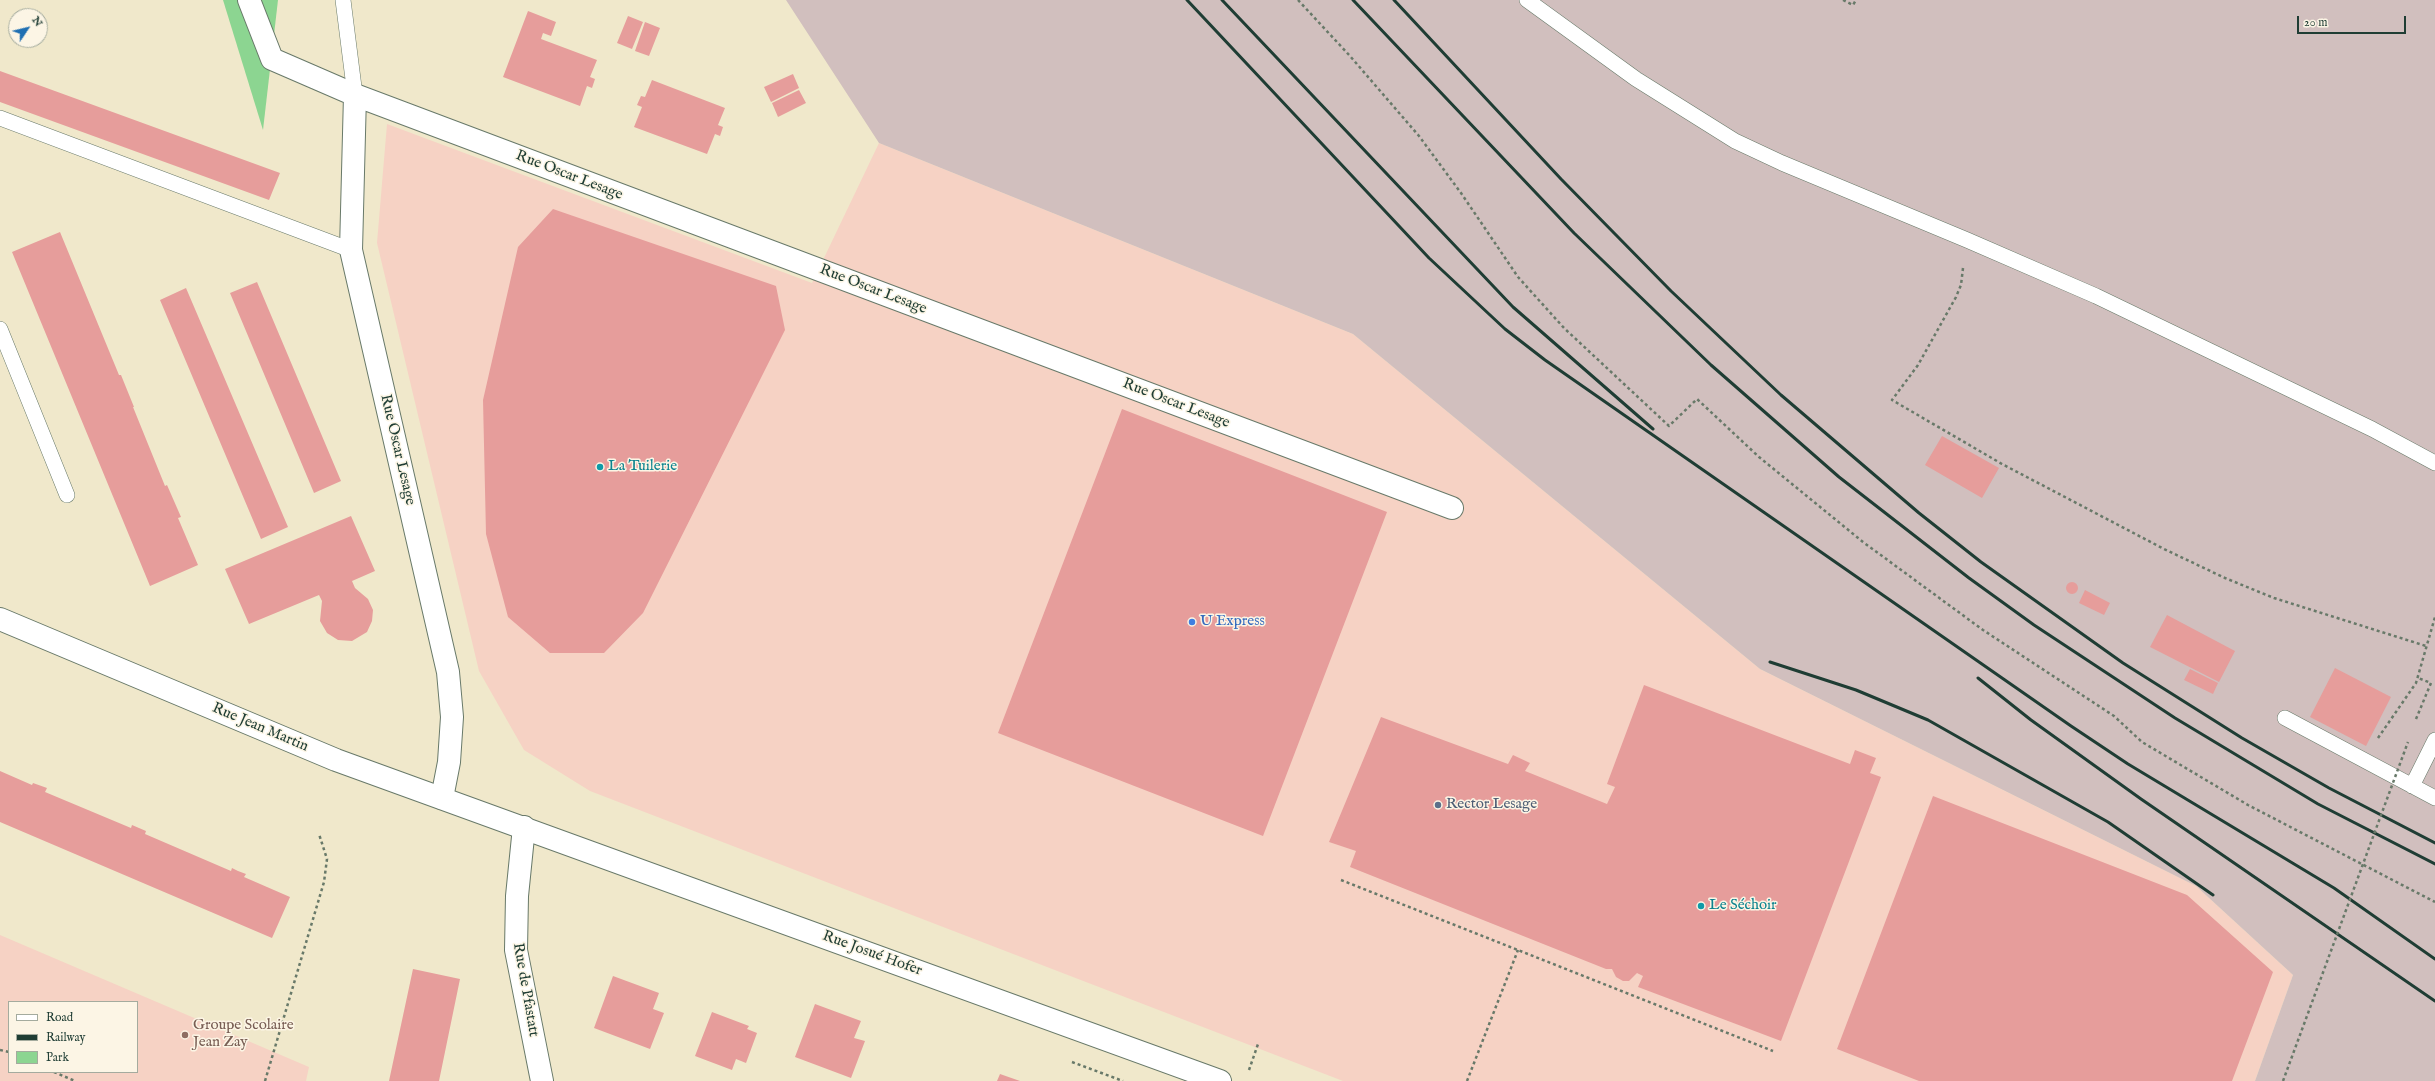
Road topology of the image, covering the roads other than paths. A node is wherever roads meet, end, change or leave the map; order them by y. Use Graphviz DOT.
graph roads {
  1 [pos="249,0"];
  2 [pos="343,0"];
  3 [pos="1527,0"];
  4 [pos="356,96"];
  5 [pos="0,118"];
  6 [pos="352,250"];
  7 [pos="0,329"];
  8 [pos="2435,463"];
  9 [pos="67,495"];
  10 [pos="1452,508"];
  11 [pos="0,618"];
  12 [pos="2285,718"];
  13 [pos="2435,740"];
  14 [pos="2412,786"];
  15 [pos="442,798"];
  16 [pos="2435,798"];
  17 [pos="524,827"];
  18 [pos="542,1081"];
  19 [pos="1220,1081"];
  1 -- 4 [label="street"];
  2 -- 4 [label="lane"];
  3 -- 8 [label="lane"];
  4 -- 6 [label="street, Rue Oscar Lesage"];
  4 -- 10 [label="street, Rue Oscar Lesage"];
  5 -- 6 [label="lane"];
  6 -- 15 [label="street, Rue Oscar Lesage"];
  7 -- 9 [label="lane"];
  11 -- 15 [label="street, Rue Jean Martin"];
  12 -- 14 [label="lane"];
  13 -- 14 [label="lane"];
  14 -- 16 [label="lane"];
  15 -- 17 [label="street, Rue Jean Martin"];
  17 -- 18 [label="street, Rue de Pfastatt"];
  17 -- 19 [label="street, Rue Josué Hofer"];
}
